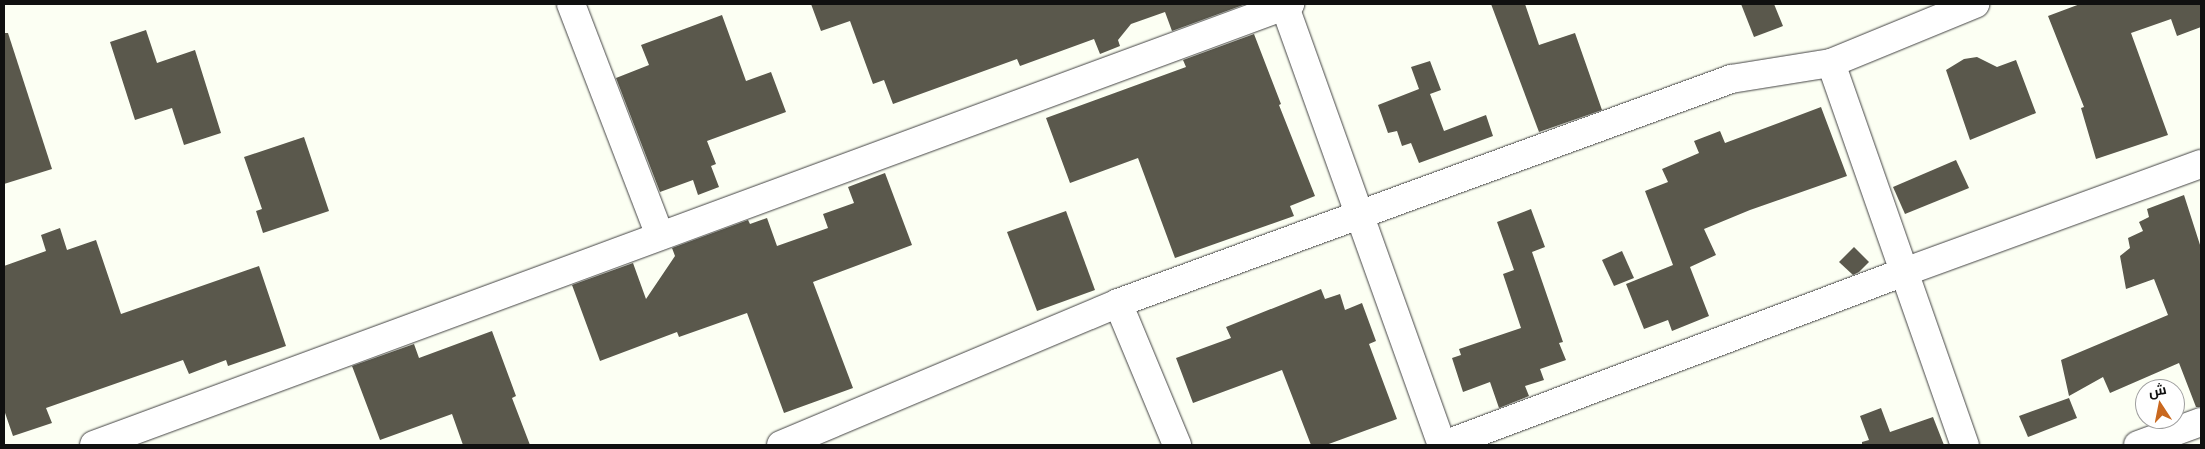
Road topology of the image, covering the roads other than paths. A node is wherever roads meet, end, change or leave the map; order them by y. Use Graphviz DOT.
graph roads {
  1 [pos="571,4"];
  2 [pos="1286,4"];
  3 [pos="1975,4"];
  4 [pos="1831,63"];
  5 [pos="2201,164"];
  6 [pos="1360,214"];
  7 [pos="660,236"];
  8 [pos="1904,272"];
  9 [pos="1118,303"];
  10 [pos="2201,422"];
  11 [pos="94,445"];
  12 [pos="781,445"];
  13 [pos="1177,445"];
  14 [pos="1443,445"];
  15 [pos="1965,445"];
  16 [pos="2138,445"];
  1 -- 7 [label="street"];
  2 -- 6 [label="street"];
  2 -- 7 [label="street"];
  3 -- 4 [label="street"];
  4 -- 6 [label="street"];
  4 -- 8 [label="street"];
  5 -- 8 [label="street"];
  6 -- 9 [label="street"];
  6 -- 14 [label="street"];
  7 -- 11 [label="street"];
  8 -- 14 [label="street"];
  8 -- 15 [label="street"];
  9 -- 12 [label="street"];
  9 -- 13 [label="street"];
  10 -- 16 [label="street"];
}
